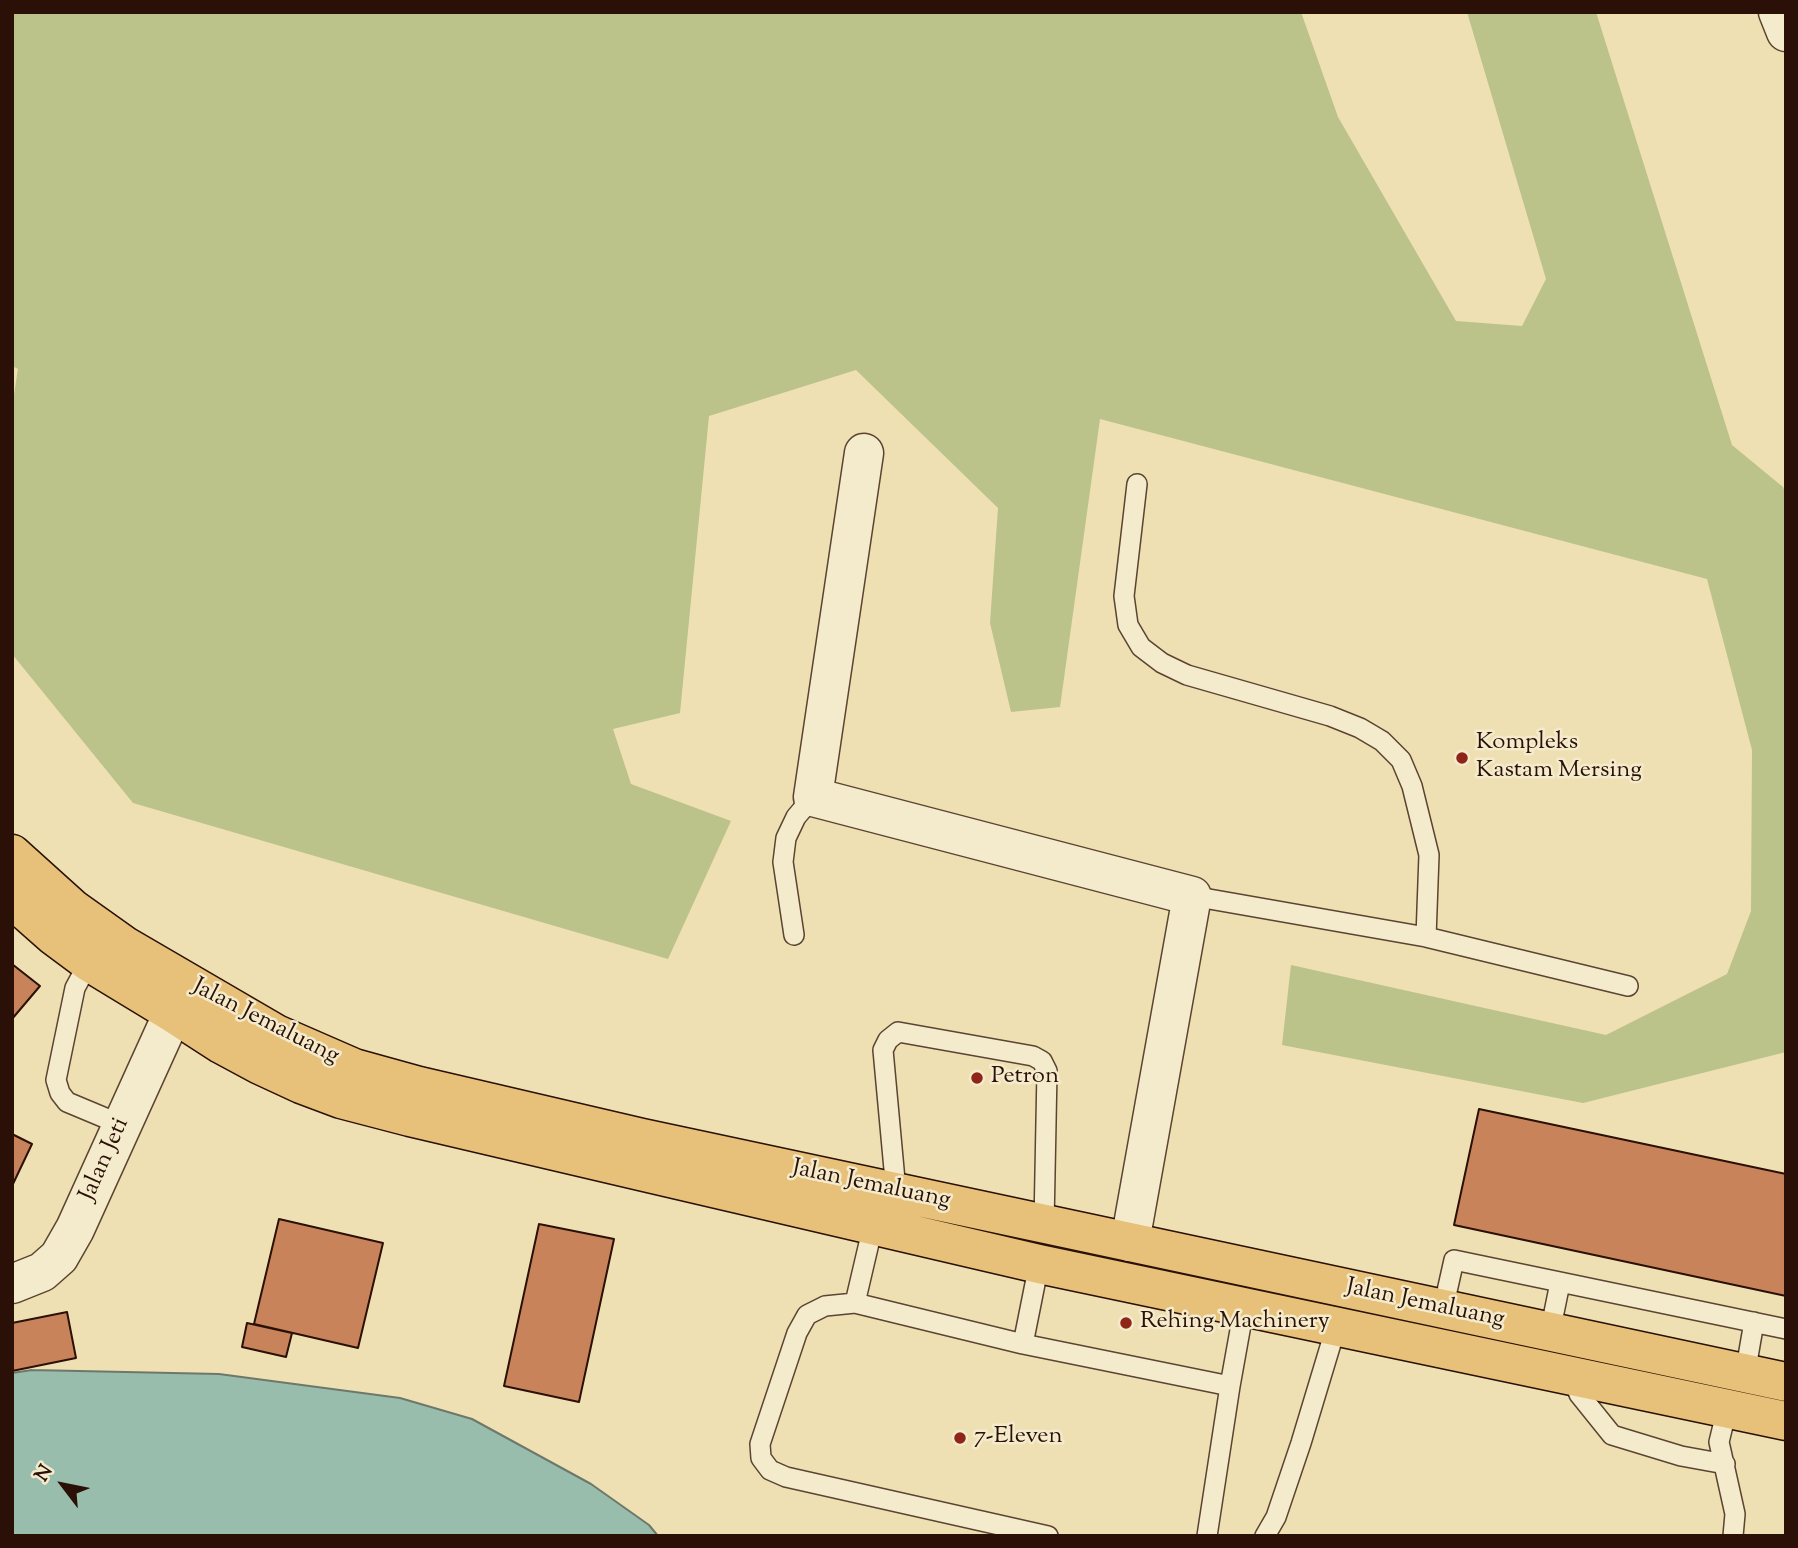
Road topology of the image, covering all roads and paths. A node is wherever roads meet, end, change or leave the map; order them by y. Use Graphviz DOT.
graph roads {
  1 [pos="1778,12"];
  2 [pos="1786,32"];
  3 [pos="864,453"];
  4 [pos="1137,484"];
  5 [pos="813,797"];
  6 [pos="12,854"];
  7 [pos="1192,896"];
  8 [pos="12,899"];
  9 [pos="794,935"];
  10 [pos="1426,937"];
  11 [pos="89,962"];
  12 [pos="1628,986"];
  13 [pos="173,1013"];
  14 [pos="122,1125"];
  15 [pos="896,1191"];
  16 [pos="1044,1224"];
  17 [pos="873,1226"];
  18 [pos="1130,1242"];
  19 [pos="1039,1264"];
  20 [pos="1560,1283"];
  21 [pos="12,1284"];
  22 [pos="855,1303"];
  23 [pos="1244,1308"];
  24 [pos="1443,1309"];
  25 [pos="1754,1322"];
  26 [pos="1336,1327"];
  27 [pos="1786,1329"];
  28 [pos="1550,1332"];
  29 [pos="1023,1344"];
  30 [pos="1745,1374"];
  31 [pos="1572,1376"];
  32 [pos="1786,1382"];
  33 [pos="1230,1387"];
  34 [pos="1727,1409"];
  35 [pos="1786,1421"];
  36 [pos="1725,1464"];
  37 [pos="1048,1536"];
  38 [pos="1207,1536"];
  39 [pos="1265,1536"];
  40 [pos="1733,1536"];
  1 -- 2 [label="street"];
  3 -- 5 [label="street"];
  4 -- 10 [label="lane"];
  5 -- 7 [label="street"];
  5 -- 9 [label="lane"];
  6 -- 15 [label="highway, Jalan Jemaluang"];
  7 -- 10 [label="lane"];
  7 -- 18 [label="street"];
  8 -- 11 [label="highway, Jalan Jemaluang"];
  10 -- 12 [label="lane"];
  11 -- 13 [label="highway, Jalan Jemaluang"];
  11 -- 14 [label="lane"];
  13 -- 14 [label="street, Jalan Jeti"];
  13 -- 17 [label="highway, Jalan Jemaluang"];
  14 -- 21 [label="street, Jalan Jeti"];
  15 -- 16 [label="highway, Jalan Jemaluang"];
  15 -- 16 [label="lane"];
  16 -- 18 [label="highway, Jalan Jemaluang"];
  17 -- 19 [label="highway, Jalan Jemaluang"];
  17 -- 22 [label="lane"];
  18 -- 24 [label="highway, Jalan Jemaluang"];
  19 -- 23 [label="highway, Jalan Jemaluang"];
  19 -- 29 [label="lane"];
  20 -- 24 [label="lane"];
  20 -- 25 [label="lane"];
  20 -- 28 [label="lane"];
  22 -- 29 [label="lane"];
  22 -- 37 [label="lane"];
  23 -- 26 [label="highway, Jalan Jemaluang"];
  23 -- 33 [label="lane"];
  24 -- 28 [label="highway, Jalan Jemaluang"];
  25 -- 27 [label="lane"];
  25 -- 30 [label="lane"];
  26 -- 31 [label="highway, Jalan Jemaluang"];
  26 -- 39 [label="lane"];
  28 -- 30 [label="highway, Jalan Jemaluang"];
  29 -- 33 [label="lane"];
  30 -- 32 [label="highway, Jalan Jemaluang"];
  31 -- 34 [label="highway, Jalan Jemaluang"];
  31 -- 36 [label="lane"];
  33 -- 38 [label="lane"];
  34 -- 35 [label="highway, Jalan Jemaluang"];
  34 -- 36 [label="lane"];
  36 -- 40 [label="lane"];
}
